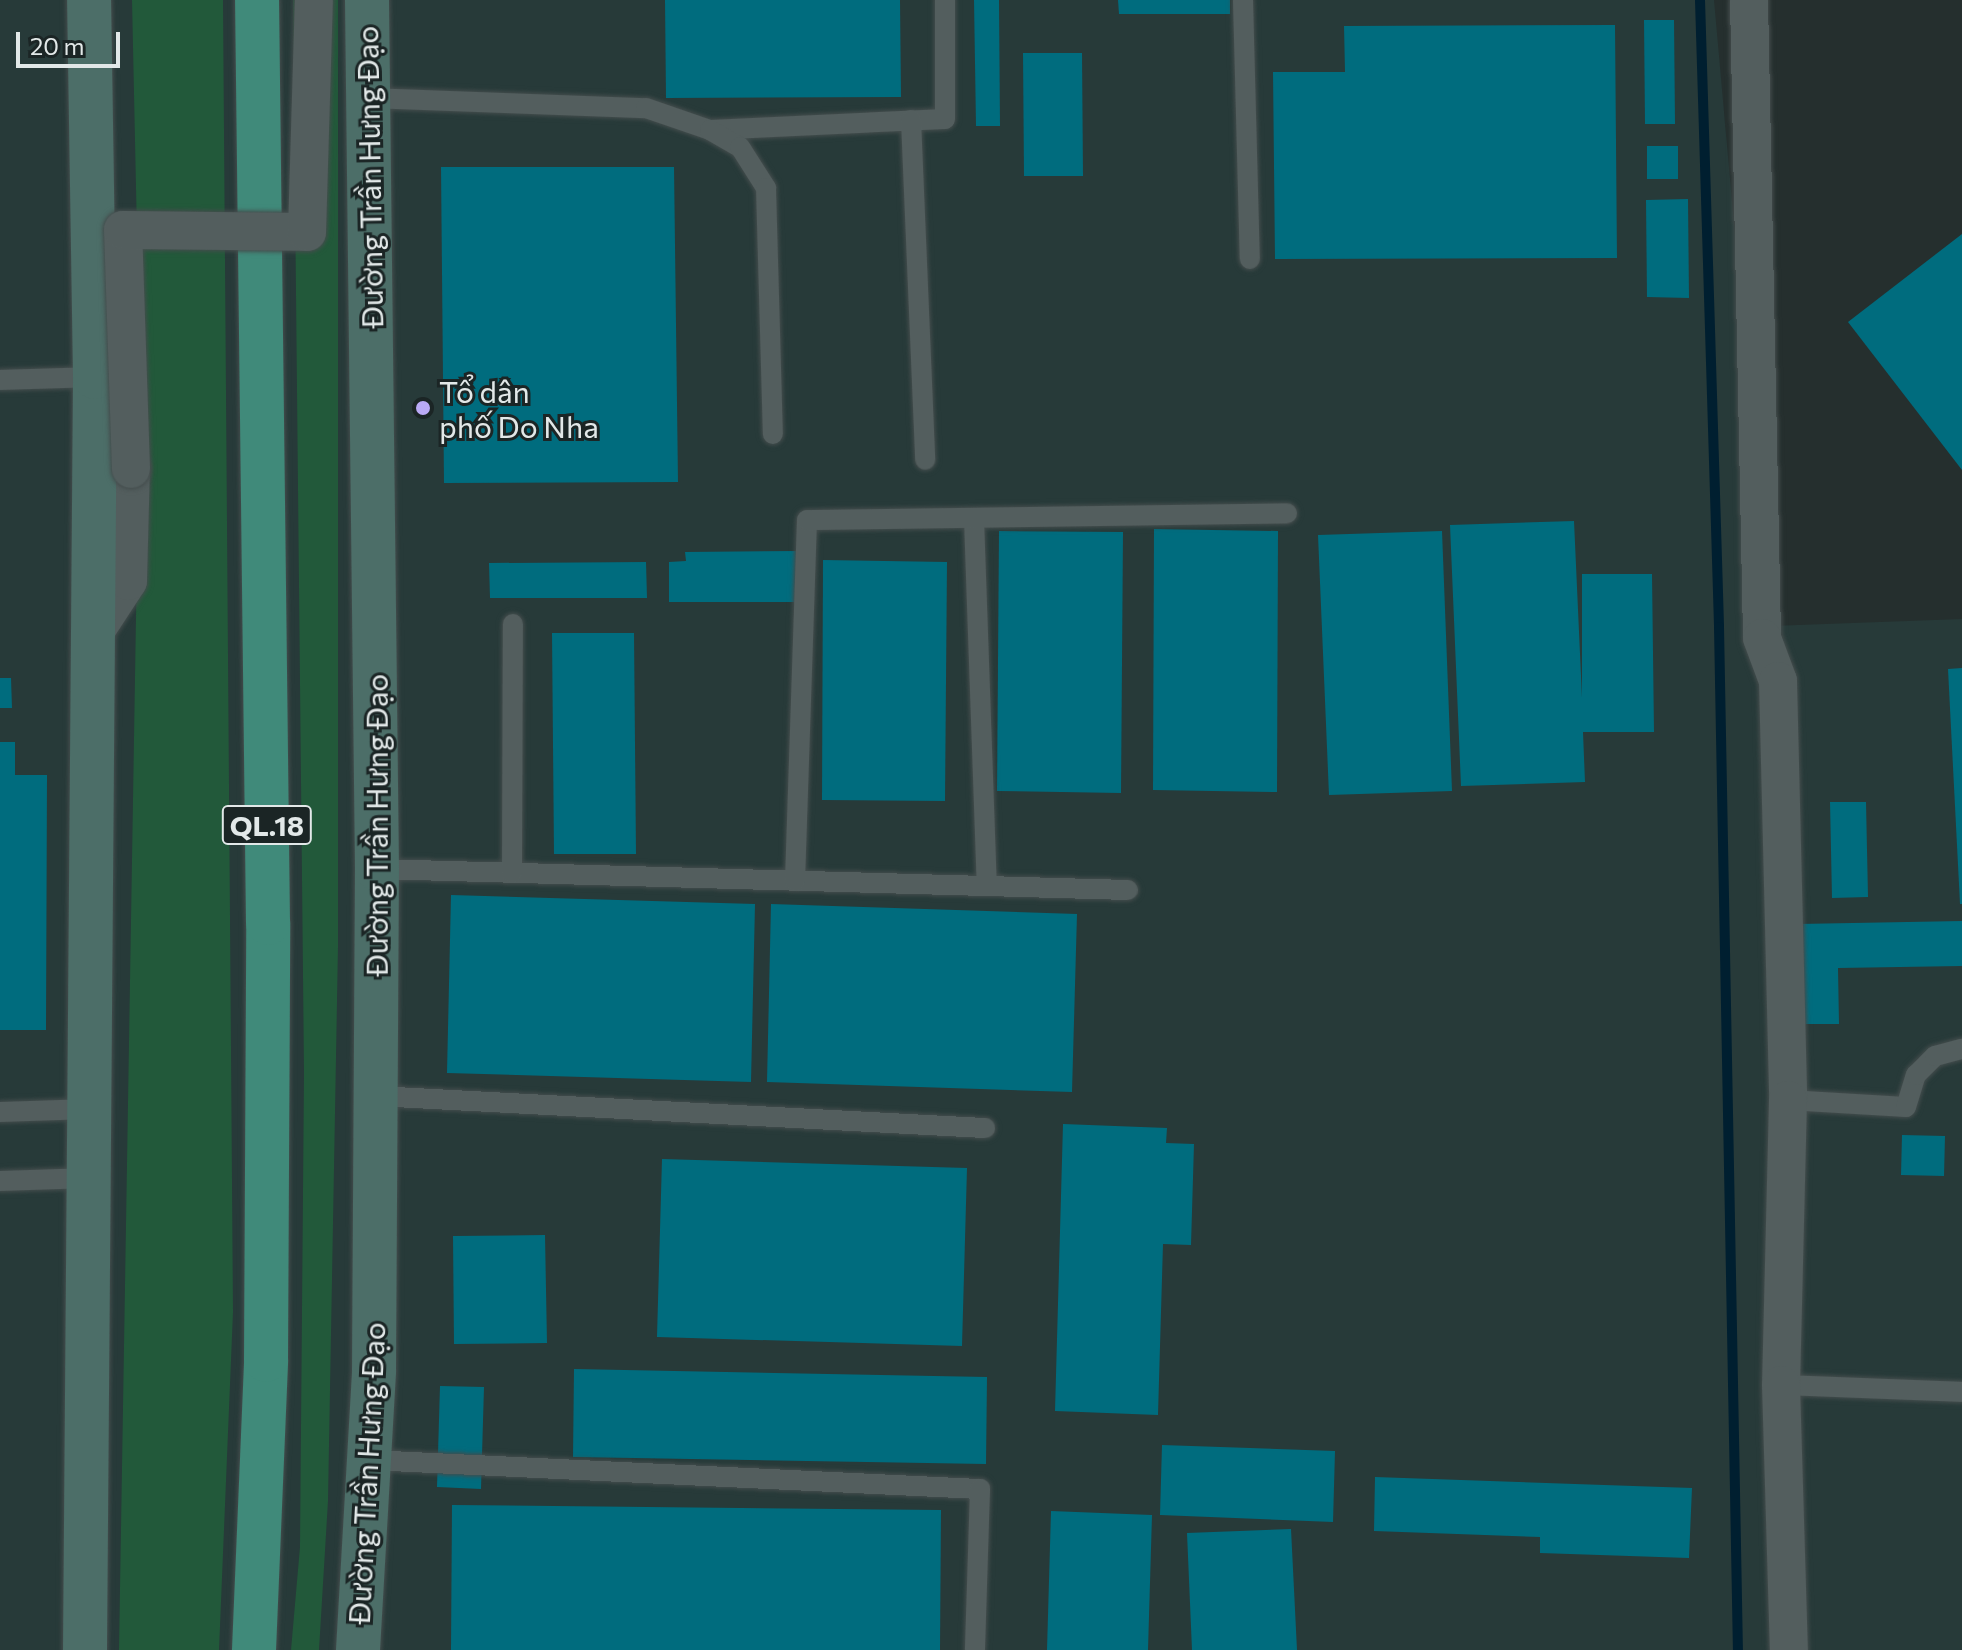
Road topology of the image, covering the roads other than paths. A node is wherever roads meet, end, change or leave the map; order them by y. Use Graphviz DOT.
graph roads {
  1 [pos="89,0"];
  2 [pos="257,0"];
  3 [pos="314,0"];
  4 [pos="367,0"];
  5 [pos="945,0"];
  6 [pos="1243,0"];
  7 [pos="1749,0"];
  8 [pos="369,98"];
  9 [pos="911,120"];
  10 [pos="710,130"];
  11 [pos="1250,259"];
  12 [pos="95,377"];
  13 [pos="0,380"];
  14 [pos="773,434"];
  15 [pos="925,460"];
  16 [pos="1287,513"];
  17 [pos="974,519"];
  18 [pos="513,624"];
  19 [pos="94,633"];
  20 [pos="377,869"];
  21 [pos="512,873"];
  22 [pos="795,881"];
  23 [pos="987,886"];
  24 [pos="1128,890"];
  25 [pos="1962,1049"];
  26 [pos="376,1096"];
  27 [pos="1788,1100"];
  28 [pos="90,1109"];
  29 [pos="0,1112"];
  30 [pos="985,1128"];
  31 [pos="90,1178"];
  32 [pos="0,1181"];
  33 [pos="1781,1385"];
  34 [pos="1962,1392"];
  35 [pos="369,1460"];
  36 [pos="85,1650"];
  37 [pos="254,1650"];
  38 [pos="358,1650"];
  39 [pos="975,1650"];
  40 [pos="1789,1650"];
  1 -- 12 [label="main road"];
  2 -- 37 [label="highway, QL.18"];
  3 -- 19 [label="street, bridge"];
  4 -- 8 [label="main road, Đường Trần Hưng Đạo"];
  5 -- 9 [label="lane"];
  6 -- 11 [label="lane"];
  7 -- 27 [label="street"];
  8 -- 10 [label="lane"];
  8 -- 20 [label="main road, Đường Trần Hưng Đạo"];
  9 -- 10 [label="lane"];
  9 -- 15 [label="lane"];
  10 -- 14 [label="lane"];
  12 -- 13 [label="lane"];
  12 -- 19 [label="main road"];
  16 -- 17 [label="lane"];
  17 -- 22 [label="lane"];
  17 -- 23 [label="lane"];
  18 -- 21 [label="lane"];
  19 -- 28 [label="main road"];
  20 -- 21 [label="lane"];
  20 -- 26 [label="main road, Đường Trần Hưng Đạo"];
  21 -- 22 [label="lane"];
  22 -- 23 [label="lane"];
  23 -- 24 [label="lane"];
  25 -- 27 [label="lane"];
  26 -- 30 [label="lane"];
  26 -- 35 [label="main road, Đường Trần Hưng Đạo"];
  27 -- 33 [label="street"];
  28 -- 29 [label="lane"];
  28 -- 31 [label="main road"];
  31 -- 32 [label="lane"];
  31 -- 36 [label="main road"];
  33 -- 34 [label="lane"];
  33 -- 40 [label="street"];
  35 -- 38 [label="main road, Đường Trần Hưng Đạo"];
  35 -- 39 [label="lane"];
}
